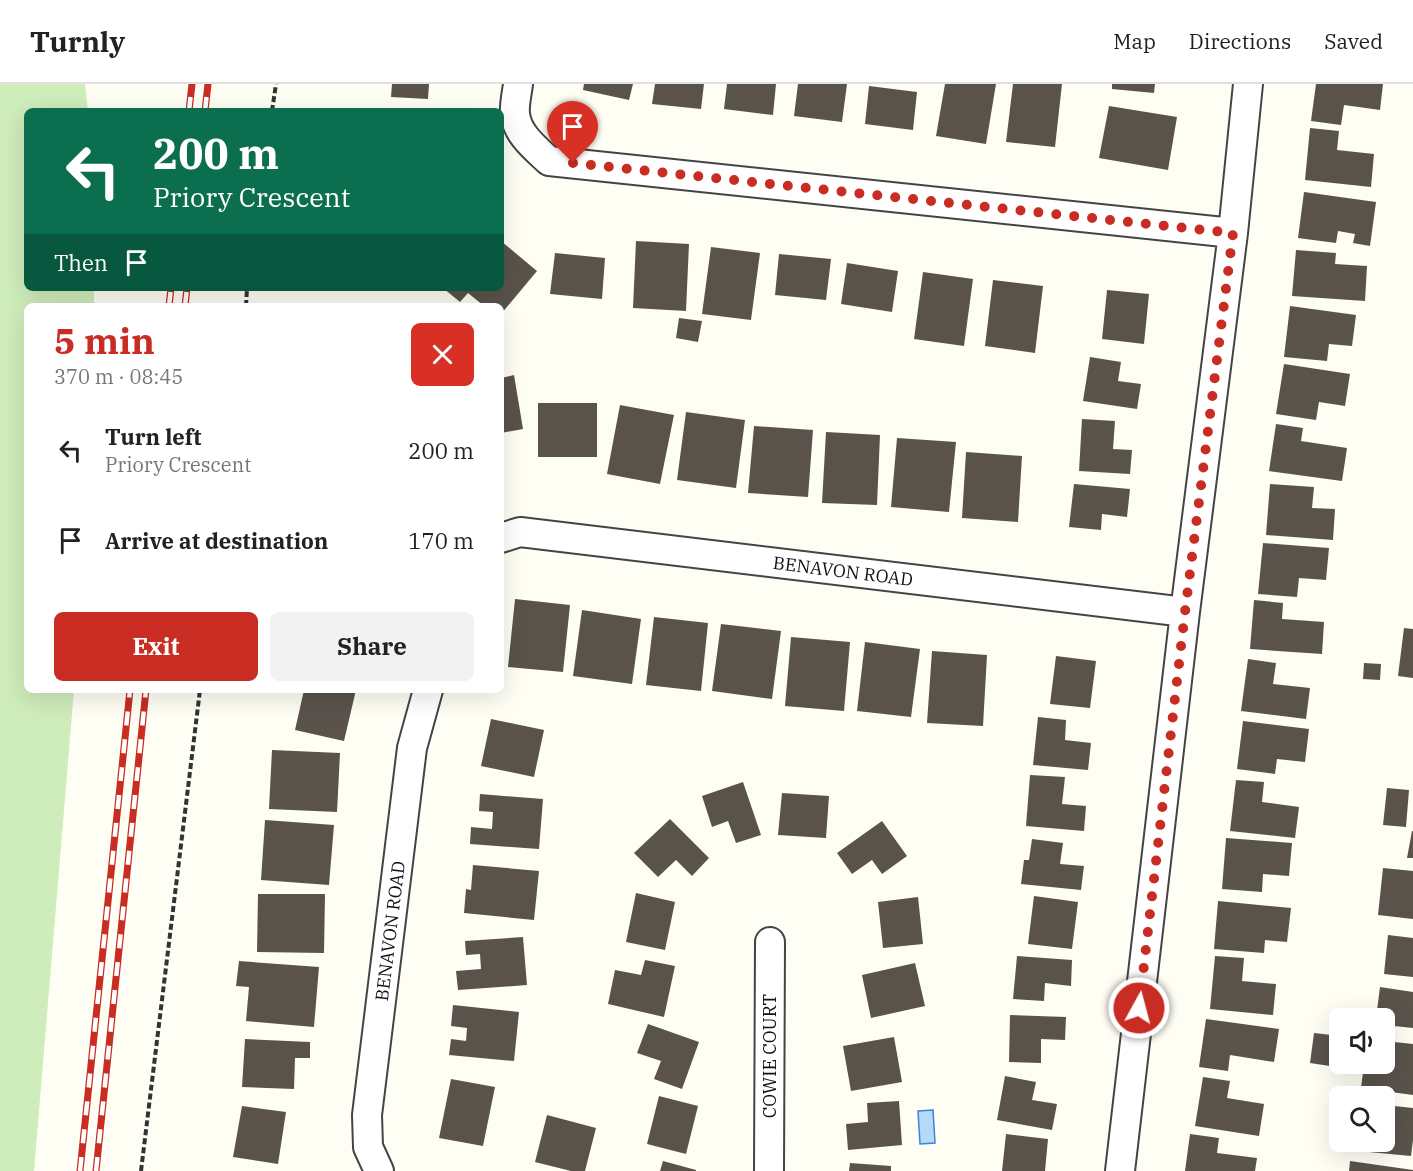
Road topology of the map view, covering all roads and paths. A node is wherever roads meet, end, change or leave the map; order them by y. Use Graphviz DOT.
graph roads {
  1 [pos="276,84"];
  2 [pos="518,84"];
  3 [pos="1248,84"];
  4 [pos="272,108"];
  5 [pos="1233,233"];
  6 [pos="504,537"];
  7 [pos="1185,612"];
  8 [pos="200,693"];
  9 [pos="427,693"];
  10 [pos="770,942"];
  11 [pos="141,1171"];
  12 [pos="379,1171"];
  13 [pos="769,1171"];
  14 [pos="1120,1171"];
  1 -- 4 [label="path"];
  2 -- 5 [label="street"];
  3 -- 5 [label="street"];
  5 -- 7 [label="street"];
  6 -- 7 [label="street, BENAVON ROAD"];
  7 -- 14 [label="street"];
  8 -- 11 [label="path"];
  9 -- 12 [label="street, BENAVON ROAD"];
  10 -- 13 [label="street, COWIE COURT"];
}
